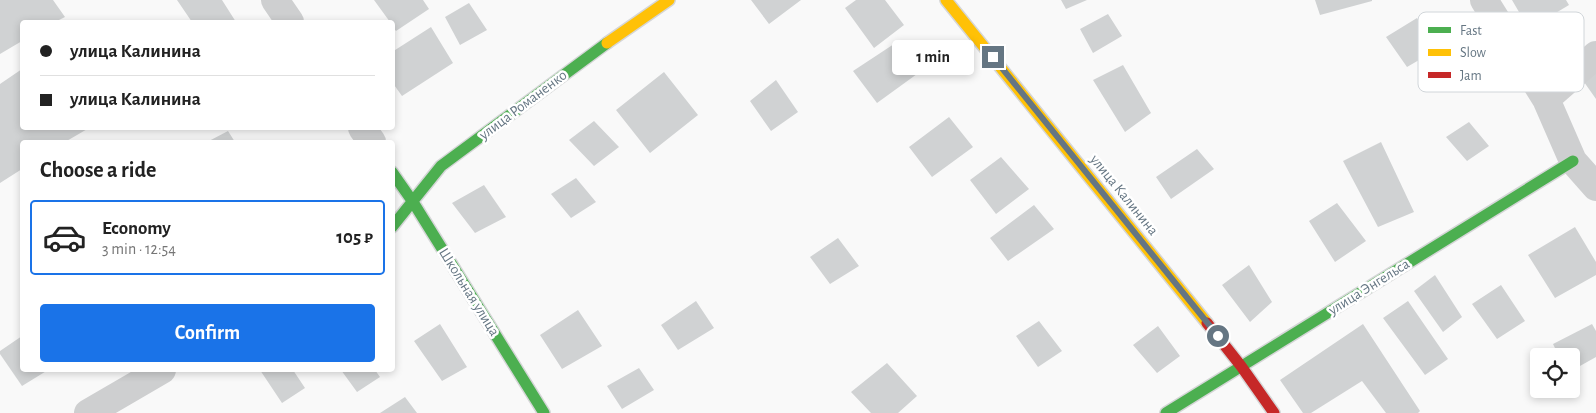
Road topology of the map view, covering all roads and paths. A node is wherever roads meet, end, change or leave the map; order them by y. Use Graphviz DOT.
graph roads {
  1 [pos="275,0"];
  2 [pos="669,0"];
  3 [pos="946,0"];
  4 [pos="1484,0"];
  5 [pos="1492,12"];
  6 [pos="289,20"];
  7 [pos="1596,55"];
  8 [pos="1584,66"];
  9 [pos="1542,92"];
  10 [pos="1554,92"];
  11 [pos="1546,99"];
  12 [pos="1572,161"];
  13 [pos="395,176"];
  14 [pos="1596,188"];
  15 [pos="413,202"];
  16 [pos="395,223"];
  17 [pos="1241,366"];
  18 [pos="159,372"];
  19 [pos="88,413"];
  20 [pos="544,413"];
  21 [pos="1166,413"];
  22 [pos="1274,413"];
  1 -- 6 [label="street"];
  2 -- 15 [label="street, улица Романенко"];
  3 -- 17 [label="street, улица Калинина"];
  4 -- 5 [label="street"];
  7 -- 8 [label="street"];
  9 -- 11 [label="street"];
  10 -- 11 [label="street"];
  11 -- 12 [label="street"];
  12 -- 14 [label="street"];
  12 -- 17 [label="street, улица Энгельса"];
  13 -- 15 [label="street, Школьная улица"];
  15 -- 16 [label="street, улица Романенко"];
  15 -- 20 [label="street, Школьная улица"];
  17 -- 21 [label="street, улица Энгельса"];
  17 -- 22 [label="street, улица Калинина"];
  18 -- 19 [label="street"];
}
